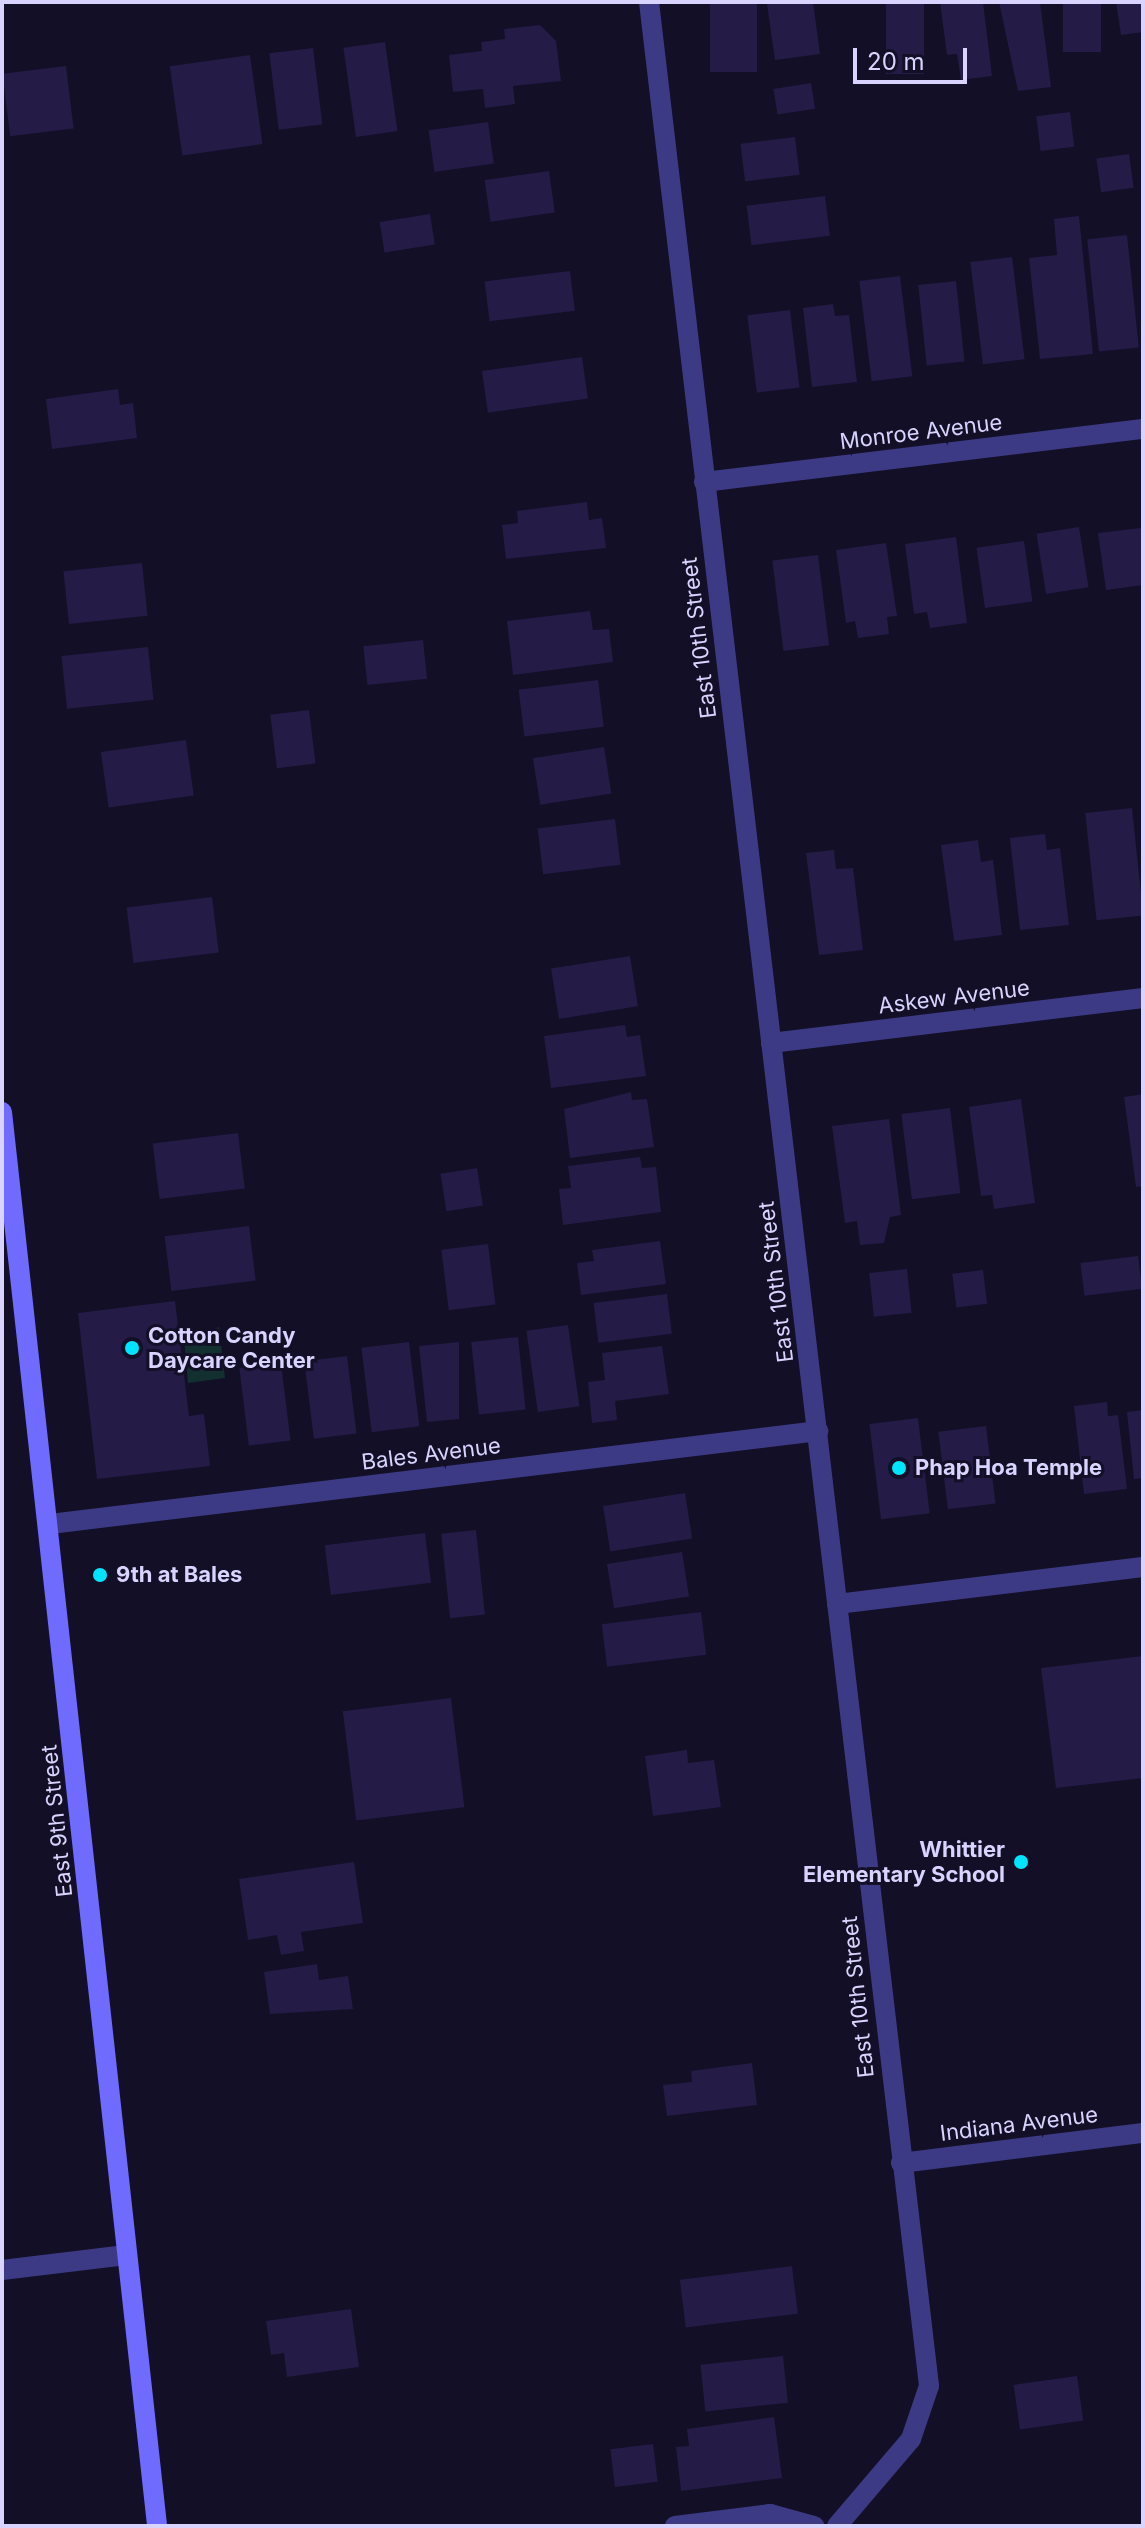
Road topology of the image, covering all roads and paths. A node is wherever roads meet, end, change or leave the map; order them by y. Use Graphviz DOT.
graph roads {
  1 [pos="649,2"];
  2 [pos="1143,429"];
  3 [pos="704,482"];
  4 [pos="1143,998"];
  5 [pos="771,1043"];
  6 [pos="2,1112"];
  7 [pos="8,1215"];
  8 [pos="818,1431"];
  9 [pos="50,1524"];
  10 [pos="1143,1567"];
  11 [pos="837,1604"];
  12 [pos="1143,2133"];
  13 [pos="901,2163"];
  14 [pos="126,2255"];
  15 [pos="2,2270"];
  16 [pos="157,2526"];
  17 [pos="675,2526"];
  18 [pos="814,2526"];
  19 [pos="837,2526"];
  1 -- 3 [label="street, East 10th Street"];
  2 -- 3 [label="street, Monroe Avenue"];
  3 -- 5 [label="street, East 10th Street"];
  4 -- 5 [label="street, Askew Avenue"];
  5 -- 8 [label="street, East 10th Street"];
  6 -- 7 [label="main road, East 9th Street"];
  7 -- 9 [label="main road, East 9th Street"];
  8 -- 9 [label="street, Bales Avenue"];
  8 -- 11 [label="street, East 10th Street"];
  9 -- 14 [label="main road, East 9th Street"];
  10 -- 11 [label="street"];
  11 -- 13 [label="street, East 10th Street"];
  12 -- 13 [label="street, Indiana Avenue"];
  13 -- 19 [label="street, East 10th Street"];
  14 -- 15 [label="street"];
  14 -- 16 [label="main road, East 9th Street"];
  17 -- 18 [label="street"];
}
